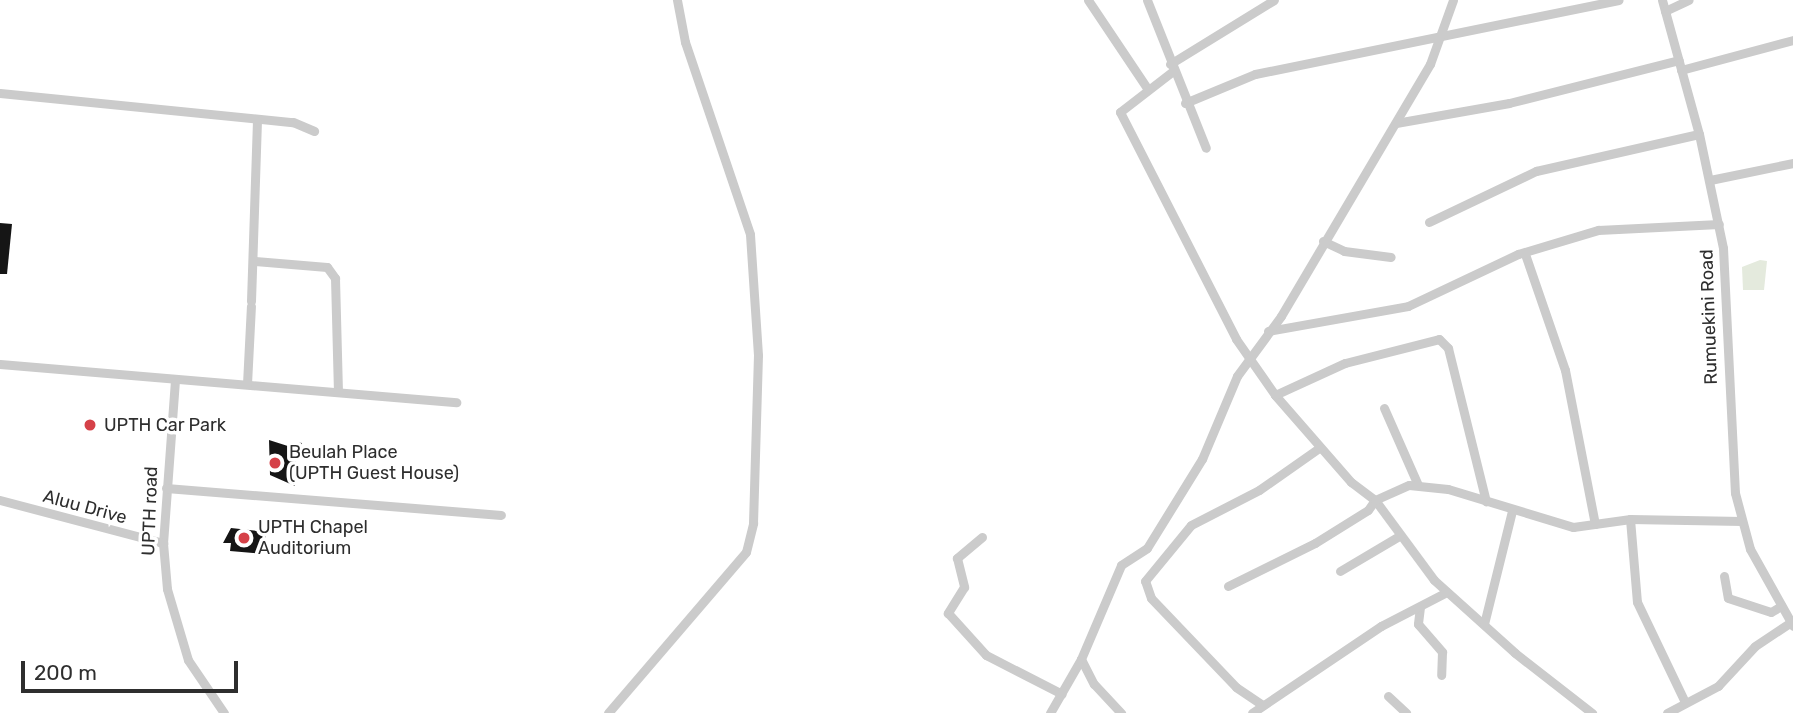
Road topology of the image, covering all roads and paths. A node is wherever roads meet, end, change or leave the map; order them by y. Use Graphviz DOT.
graph roads {
  1 [pos="677,0"];
  2 [pos="1088,0"];
  3 [pos="1147,0"];
  4 [pos="1274,0"];
  5 [pos="1453,0"];
  6 [pos="1619,0"];
  7 [pos="1662,0"];
  8 [pos="1689,0"];
  9 [pos="1665,11"];
  10 [pos="1793,40"];
  11 [pos="1437,41"];
  12 [pos="1680,65"];
  13 [pos="1172,68"];
  14 [pos="1147,88"];
  15 [pos="0,93"];
  16 [pos="1185,103"];
  17 [pos="257,121"];
  18 [pos="1396,123"];
  19 [pos="314,131"];
  20 [pos="1699,134"];
  21 [pos="1206,148"];
  22 [pos="1793,163"];
  23 [pos="1710,180"];
  24 [pos="1429,222"];
  25 [pos="1719,223"];
  26 [pos="1323,242"];
  27 [pos="1525,254"];
  28 [pos="1391,257"];
  29 [pos="255,261"];
  30 [pos="1268,331"];
  31 [pos="1251,359"];
  32 [pos="0,364"];
  33 [pos="175,380"];
  34 [pos="247,384"];
  35 [pos="338,392"];
  36 [pos="1275,396"];
  37 [pos="456,402"];
  38 [pos="1384,408"];
  39 [pos="1320,448"];
  40 [pos="1418,485"];
  41 [pos="166,488"];
  42 [pos="0,500"];
  43 [pos="1375,500"];
  44 [pos="1486,501"];
  45 [pos="1512,511"];
  46 [pos="501,515"];
  47 [pos="1630,519"];
  48 [pos="1742,522"];
  49 [pos="1595,524"];
  50 [pos="1399,536"];
  51 [pos="982,537"];
  52 [pos="163,542"];
  53 [pos="1340,570"];
  54 [pos="1724,576"];
  55 [pos="1228,586"];
  56 [pos="1447,592"];
  57 [pos="1420,607"];
  58 [pos="1789,616"];
  59 [pos="1484,624"];
  60 [pos="1082,659"];
  61 [pos="1441,675"];
  62 [pos="1062,694"];
  63 [pos="1388,696"];
  64 [pos="1685,702"];
  65 [pos="1261,704"];
  66 [pos="224,713"];
  67 [pos="608,713"];
  68 [pos="1050,713"];
  69 [pos="1121,713"];
  70 [pos="1252,713"];
  71 [pos="1406,713"];
  72 [pos="1592,713"];
  73 [pos="1667,713"];
  1 -- 67 [label="street"];
  2 -- 14 [label="street"];
  3 -- 13 [label="street"];
  4 -- 13 [label="street"];
  5 -- 11 [label="street"];
  6 -- 11 [label="street"];
  7 -- 9 [label="street, Rumuekini Road"];
  8 -- 9 [label="street"];
  9 -- 12 [label="street, Rumuekini Road"];
  10 -- 12 [label="street"];
  11 -- 16 [label="street"];
  11 -- 18 [label="street"];
  12 -- 18 [label="street"];
  12 -- 20 [label="street, Rumuekini Road"];
  13 -- 14 [label="street"];
  13 -- 16 [label="street"];
  14 -- 31 [label="street"];
  15 -- 17 [label="street"];
  16 -- 21 [label="street"];
  17 -- 19 [label="street"];
  17 -- 29 [label="street"];
  18 -- 26 [label="street"];
  20 -- 23 [label="street, Rumuekini Road"];
  20 -- 24 [label="street"];
  22 -- 23 [label="street"];
  23 -- 25 [label="street, Rumuekini Road"];
  25 -- 27 [label="street"];
  25 -- 48 [label="street, Rumuekini Road"];
  26 -- 28 [label="street"];
  26 -- 30 [label="street"];
  27 -- 30 [label="street"];
  27 -- 49 [label="street"];
  29 -- 34 [label="street"];
  29 -- 35 [label="street"];
  30 -- 31 [label="street"];
  31 -- 36 [label="street"];
  31 -- 60 [label="street"];
  32 -- 33 [label="street"];
  33 -- 34 [label="street"];
  33 -- 41 [label="street, UPTH road"];
  34 -- 35 [label="street"];
  35 -- 37 [label="street"];
  36 -- 39 [label="street"];
  36 -- 44 [label="street"];
  38 -- 40 [label="street"];
  39 -- 43 [label="street"];
  39 -- 65 [label="street"];
  40 -- 43 [label="street"];
  40 -- 44 [label="street"];
  41 -- 46 [label="street"];
  41 -- 52 [label="street, UPTH road"];
  42 -- 52 [label="street, Aluu Drive"];
  43 -- 50 [label="street"];
  43 -- 55 [label="street"];
  44 -- 45 [label="street"];
  45 -- 49 [label="street"];
  45 -- 59 [label="street"];
  47 -- 48 [label="street"];
  47 -- 49 [label="street"];
  47 -- 64 [label="street"];
  48 -- 58 [label="street, Rumuekini Road"];
  50 -- 53 [label="street"];
  50 -- 56 [label="street"];
  51 -- 62 [label="street"];
  52 -- 66 [label="street, UPTH road"];
  54 -- 58 [label="street"];
  56 -- 57 [label="street"];
  56 -- 59 [label="street"];
  57 -- 61 [label="street"];
  57 -- 65 [label="street"];
  58 -- 64 [label="street"];
  59 -- 72 [label="street"];
  60 -- 62 [label="street"];
  60 -- 69 [label="street"];
  62 -- 68 [label="street"];
  63 -- 71 [label="street"];
  64 -- 73 [label="street"];
  65 -- 70 [label="street"];
}
